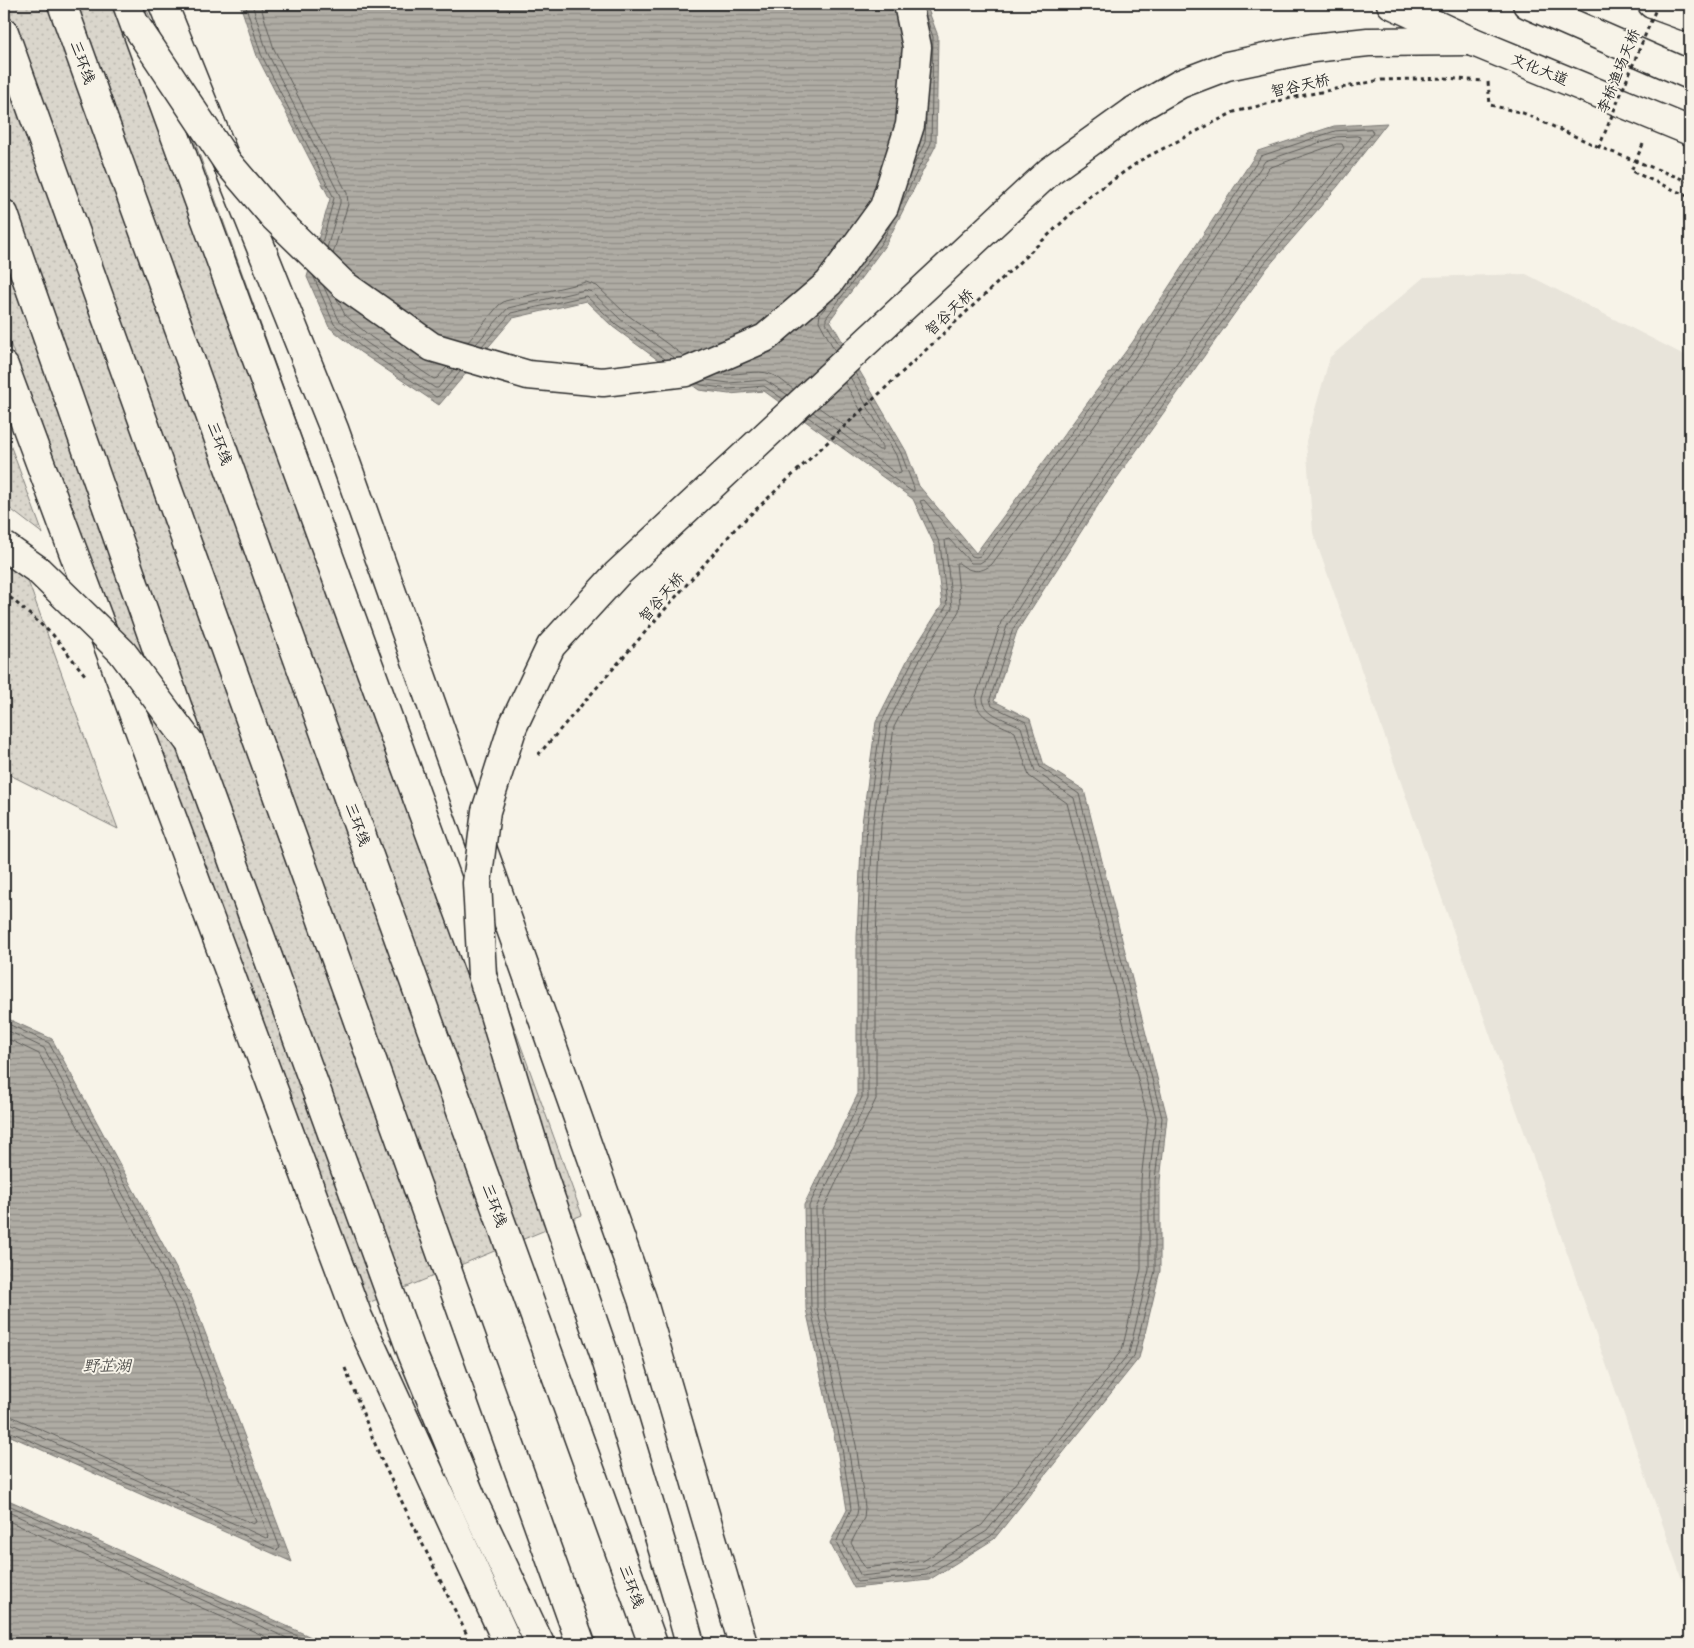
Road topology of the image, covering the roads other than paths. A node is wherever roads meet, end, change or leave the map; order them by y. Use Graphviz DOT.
graph roads {
  1 [pos="62,4"];
  2 [pos="164,4"];
  3 [pos="908,4"];
  4 [pos="1391,4"];
  5 [pos="1527,4"];
  6 [pos="1652,4"];
  7 [pos="131,14"];
  8 [pos="1690,18"];
  9 [pos="4,32"];
  10 [pos="1471,40"];
  11 [pos="1690,75"];
  12 [pos="1690,131"];
  13 [pos="228,163"];
  14 [pos="4,214"];
  15 [pos="4,366"];
  16 [pos="4,546"];
  17 [pos="190,743"];
  18 [pos="482,975"];
  19 [pos="508,1644"];
  20 [pos="540,1644"];
  21 [pos="581,1644"];
  22 [pos="653,1644"];
  23 [pos="690,1644"];
  24 [pos="743,1644"];
  1 -- 22 [label="main road, 三环线"];
  2 -- 13 [label="main road"];
  3 -- 13 [label="main road, bridge"];
  4 -- 10 [label="main road, 文化大道"];
  5 -- 11 [label="main road"];
  6 -- 8 [label="main road"];
  7 -- 13 [label="main road, bridge"];
  7 -- 18 [label="main road, bridge"];
  9 -- 21 [label="main road"];
  10 -- 12 [label="main road, 文化大道"];
  10 -- 18 [label="main road, bridge"];
  13 -- 24 [label="main road"];
  14 -- 17 [label="main road, bridge"];
  15 -- 19 [label="main road"];
  16 -- 17 [label="main road, bridge"];
  17 -- 20 [label="main road"];
  18 -- 23 [label="main road"];
}
